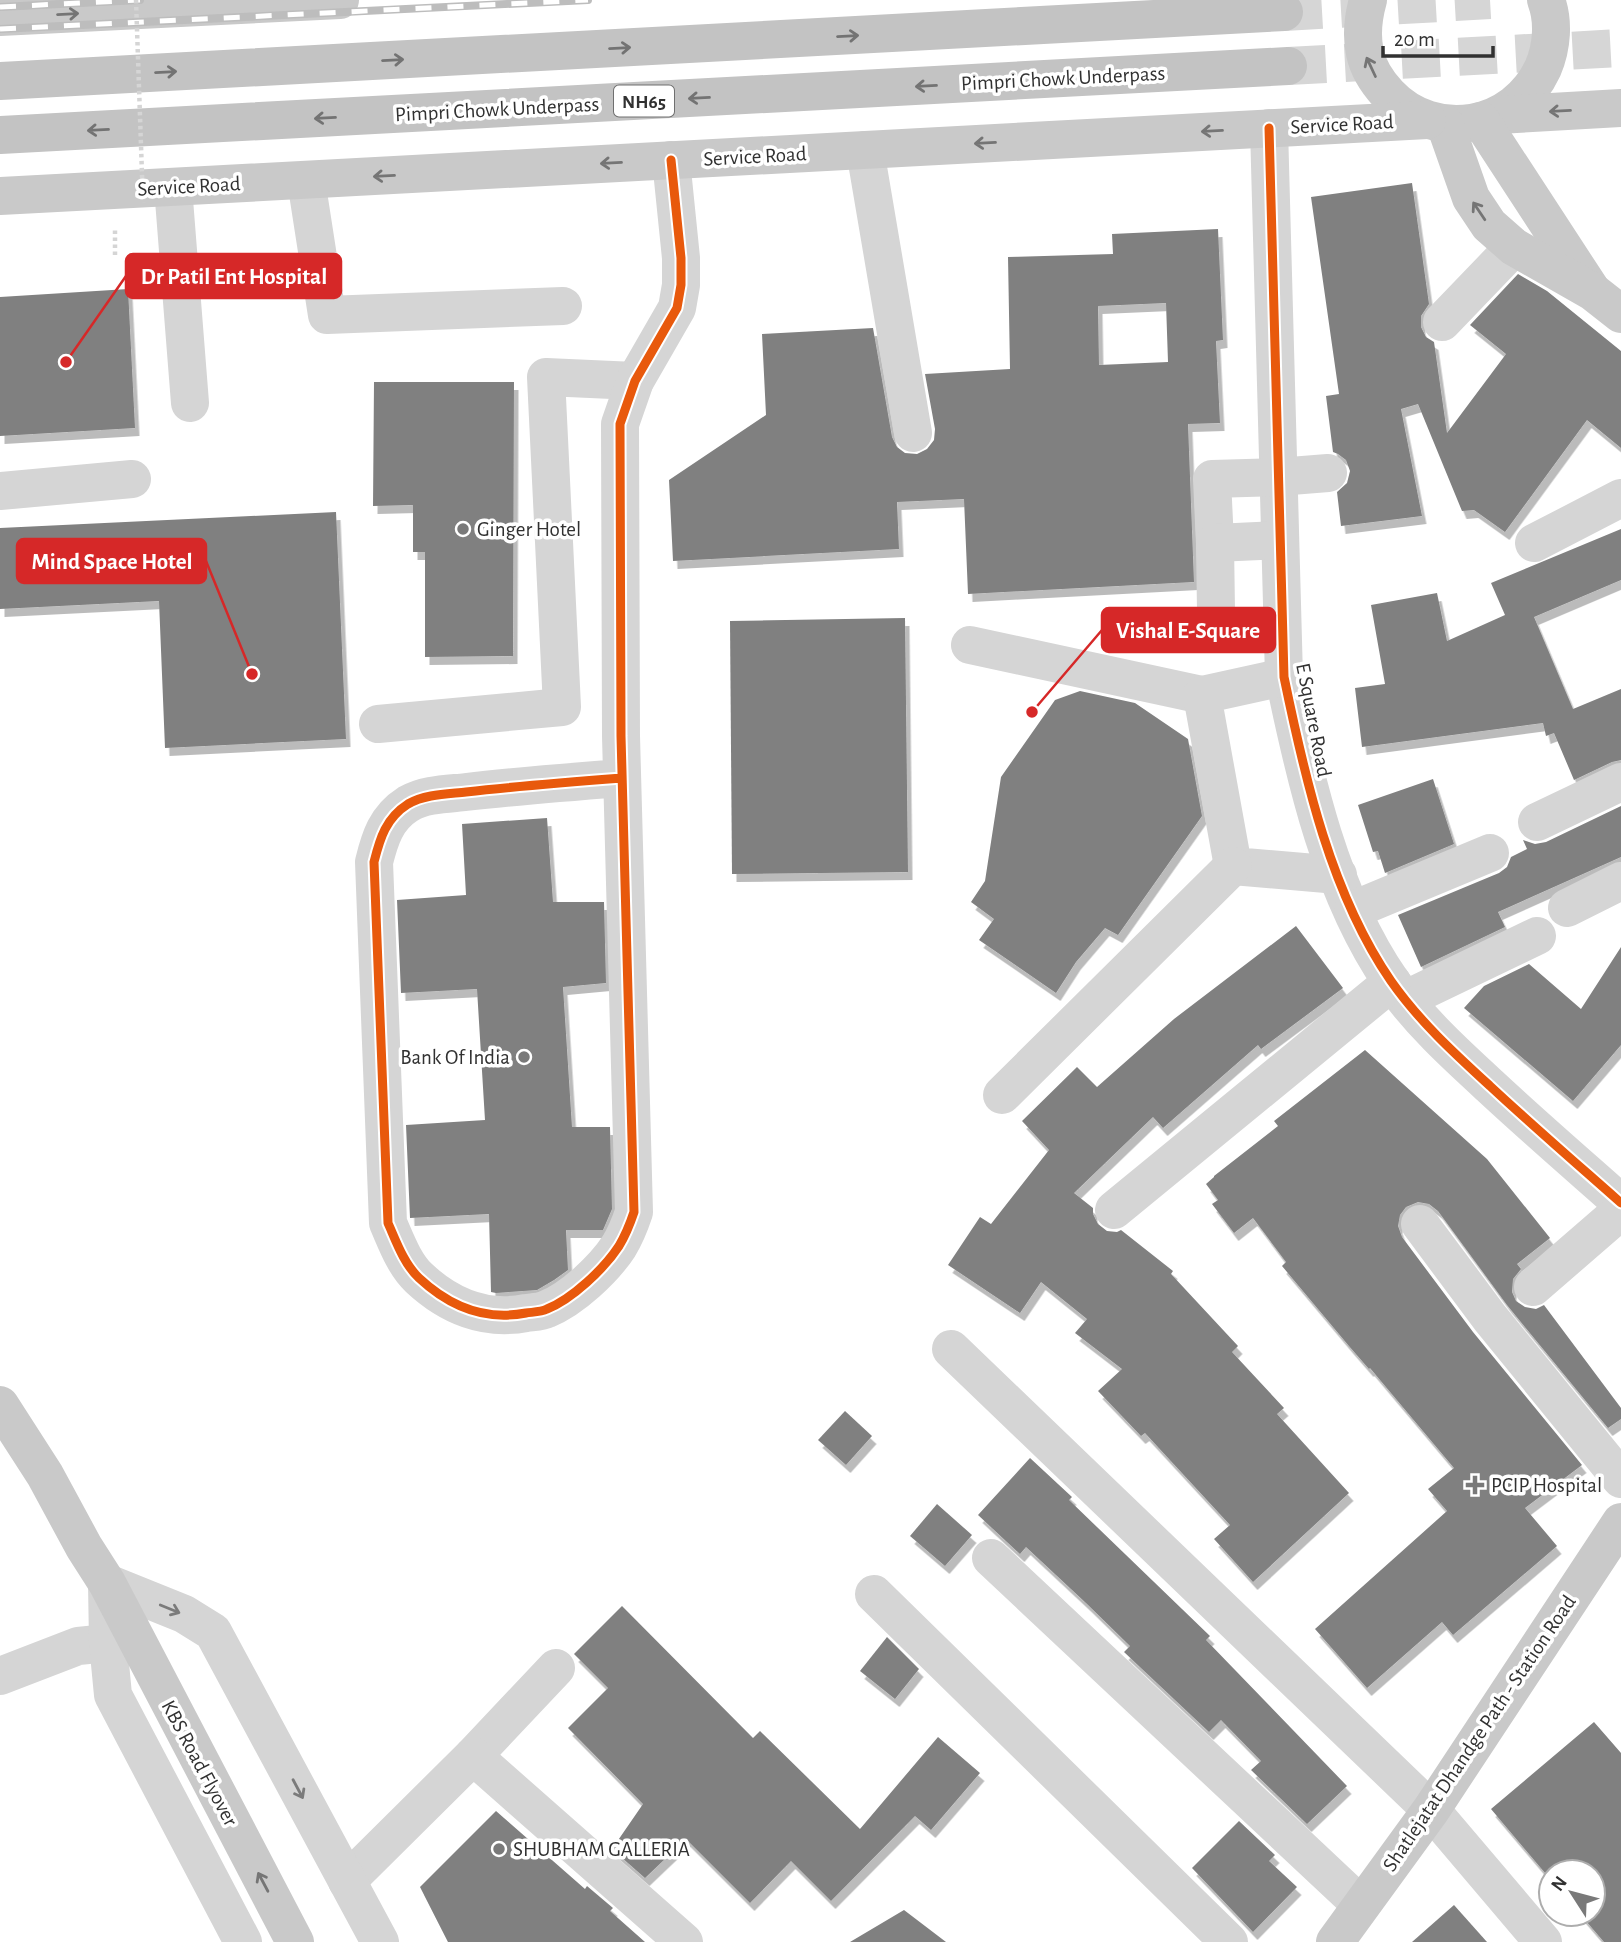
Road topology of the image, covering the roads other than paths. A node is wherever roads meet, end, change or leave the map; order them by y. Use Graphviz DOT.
graph roads {
  1 [pos="340,0"];
  2 [pos="1368,0"];
  3 [pos="1546,0"];
  4 [pos="1283,12"];
  5 [pos="0,18"];
  6 [pos="1288,66"];
  7 [pos="0,81"];
  8 [pos="1621,108"];
  9 [pos="1463,120"];
  10 [pos="1269,128"];
  11 [pos="0,135"];
  12 [pos="865,149"];
  13 [pos="671,160"];
  14 [pos="306,180"];
  15 [pos="158,195"];
  16 [pos="0,196"];
  17 [pos="1514,247"];
  18 [pos="1607,303"];
  19 [pos="564,306"];
  20 [pos="1442,322"];
  21 [pos="635,381"];
  22 [pos="190,403"];
  23 [pos="912,433"];
  24 [pos="1328,473"];
  25 [pos="1278,477"];
  26 [pos="132,479"];
  27 [pos="0,491"];
  28 [pos="1621,498"];
  29 [pos="1280,540"];
  30 [pos="1215,543"];
  31 [pos="1534,543"];
  32 [pos="1216,611"];
  33 [pos="971,645"];
  34 [pos="1284,677"];
  35 [pos="1202,695"];
  36 [pos="378,724"];
  37 [pos="622,778"];
  38 [pos="1621,782"];
  39 [pos="1537,822"];
  40 [pos="1490,853"];
  41 [pos="1233,866"];
  42 [pos="1338,875"];
  43 [pos="1621,881"];
  44 [pos="1567,908"];
  45 [pos="1353,910"];
  46 [pos="1537,936"];
  47 [pos="1399,990"];
  48 [pos="1002,1095"];
  49 [pos="1621,1203"];
  50 [pos="1114,1210"];
  51 [pos="1621,1211"];
  52 [pos="1420,1224"];
  53 [pos="1533,1287"];
  54 [pos="951,1349"];
  55 [pos="0,1405"];
  56 [pos="1621,1479"];
  57 [pos="1621,1522"];
  58 [pos="991,1558"];
  59 [pos="107,1583"];
  60 [pos="874,1594"];
  61 [pos="108,1643"];
  62 [pos="556,1668"];
  63 [pos="0,1676"];
  64 [pos="473,1756"];
  65 [pos="1431,1810"];
  66 [pos="347,1881"];
  67 [pos="1361,1905"];
  68 [pos="243,1942"];
  69 [pos="295,1942"];
  70 [pos="380,1942"];
  71 [pos="684,1942"];
  72 [pos="1229,1942"];
  73 [pos="1335,1942"];
  74 [pos="1544,1942"];
  5 -- 1 [label="main road, one-way"];
  9 -- 2 [label="main road, one-way"];
  3 -- 9 [label="main road"];
  7 -- 4 [label="highway, one-way"];
  6 -- 11 [label="highway, Pimpri Chowk Underpass / NH65, one-way"];
  8 -- 9 [label="main road, Service Road, one-way"];
  9 -- 10 [label="main road, Service Road"];
  17 -- 9 [label="main road, one-way"];
  9 -- 18 [label="main road"];
  10 -- 12 [label="main road, Service Road, one-way"];
  10 -- 25 [label="street, E Square Road"];
  12 -- 13 [label="main road, Service Road"];
  12 -- 23 [label="street"];
  13 -- 14 [label="main road, Service Road, one-way"];
  13 -- 21 [label="street"];
  14 -- 15 [label="main road, Service Road"];
  14 -- 19 [label="street"];
  15 -- 16 [label="main road, Service Road"];
  15 -- 22 [label="street"];
  17 -- 18 [label="main road"];
  17 -- 20 [label="street"];
  21 -- 36 [label="street"];
  21 -- 37 [label="street"];
  24 -- 25 [label="street"];
  25 -- 29 [label="street, E Square Road"];
  25 -- 30 [label="street"];
  26 -- 27 [label="street"];
  28 -- 31 [label="street"];
  29 -- 30 [label="street"];
  29 -- 34 [label="street, E Square Road"];
  30 -- 32 [label="street"];
  33 -- 35 [label="street"];
  34 -- 35 [label="street"];
  34 -- 42 [label="street, E Square Road"];
  35 -- 41 [label="street"];
  37 -- 37 [label="street"];
  38 -- 39 [label="street"];
  40 -- 45 [label="street"];
  41 -- 42 [label="street"];
  41 -- 48 [label="street"];
  42 -- 45 [label="street, E Square Road"];
  43 -- 44 [label="street"];
  45 -- 47 [label="street, E Square Road"];
  46 -- 47 [label="street"];
  47 -- 49 [label="street, E Square Road"];
  47 -- 50 [label="street"];
  51 -- 53 [label="street"];
  52 -- 56 [label="street"];
  54 -- 65 [label="street"];
  55 -- 59 [label="main road, KBS Road Flyover"];
  57 -- 65 [label="main road, Shatlejatat Dhandge Path - Station Road"];
  58 -- 67 [label="street"];
  59 -- 61 [label="street"];
  59 -- 66 [label="street, one-way"];
  69 -- 59 [label="main road, KBS Road Flyover, one-way"];
  60 -- 72 [label="street"];
  61 -- 63 [label="street"];
  61 -- 68 [label="street"];
  62 -- 64 [label="street"];
  64 -- 66 [label="street"];
  64 -- 71 [label="street"];
  65 -- 67 [label="main road, Shatlejatat Dhandge Path - Station Road"];
  65 -- 74 [label="street"];
  66 -- 70 [label="street"];
  67 -- 73 [label="main road, Shatlejatat Dhandge Path - Station Road"];
}
